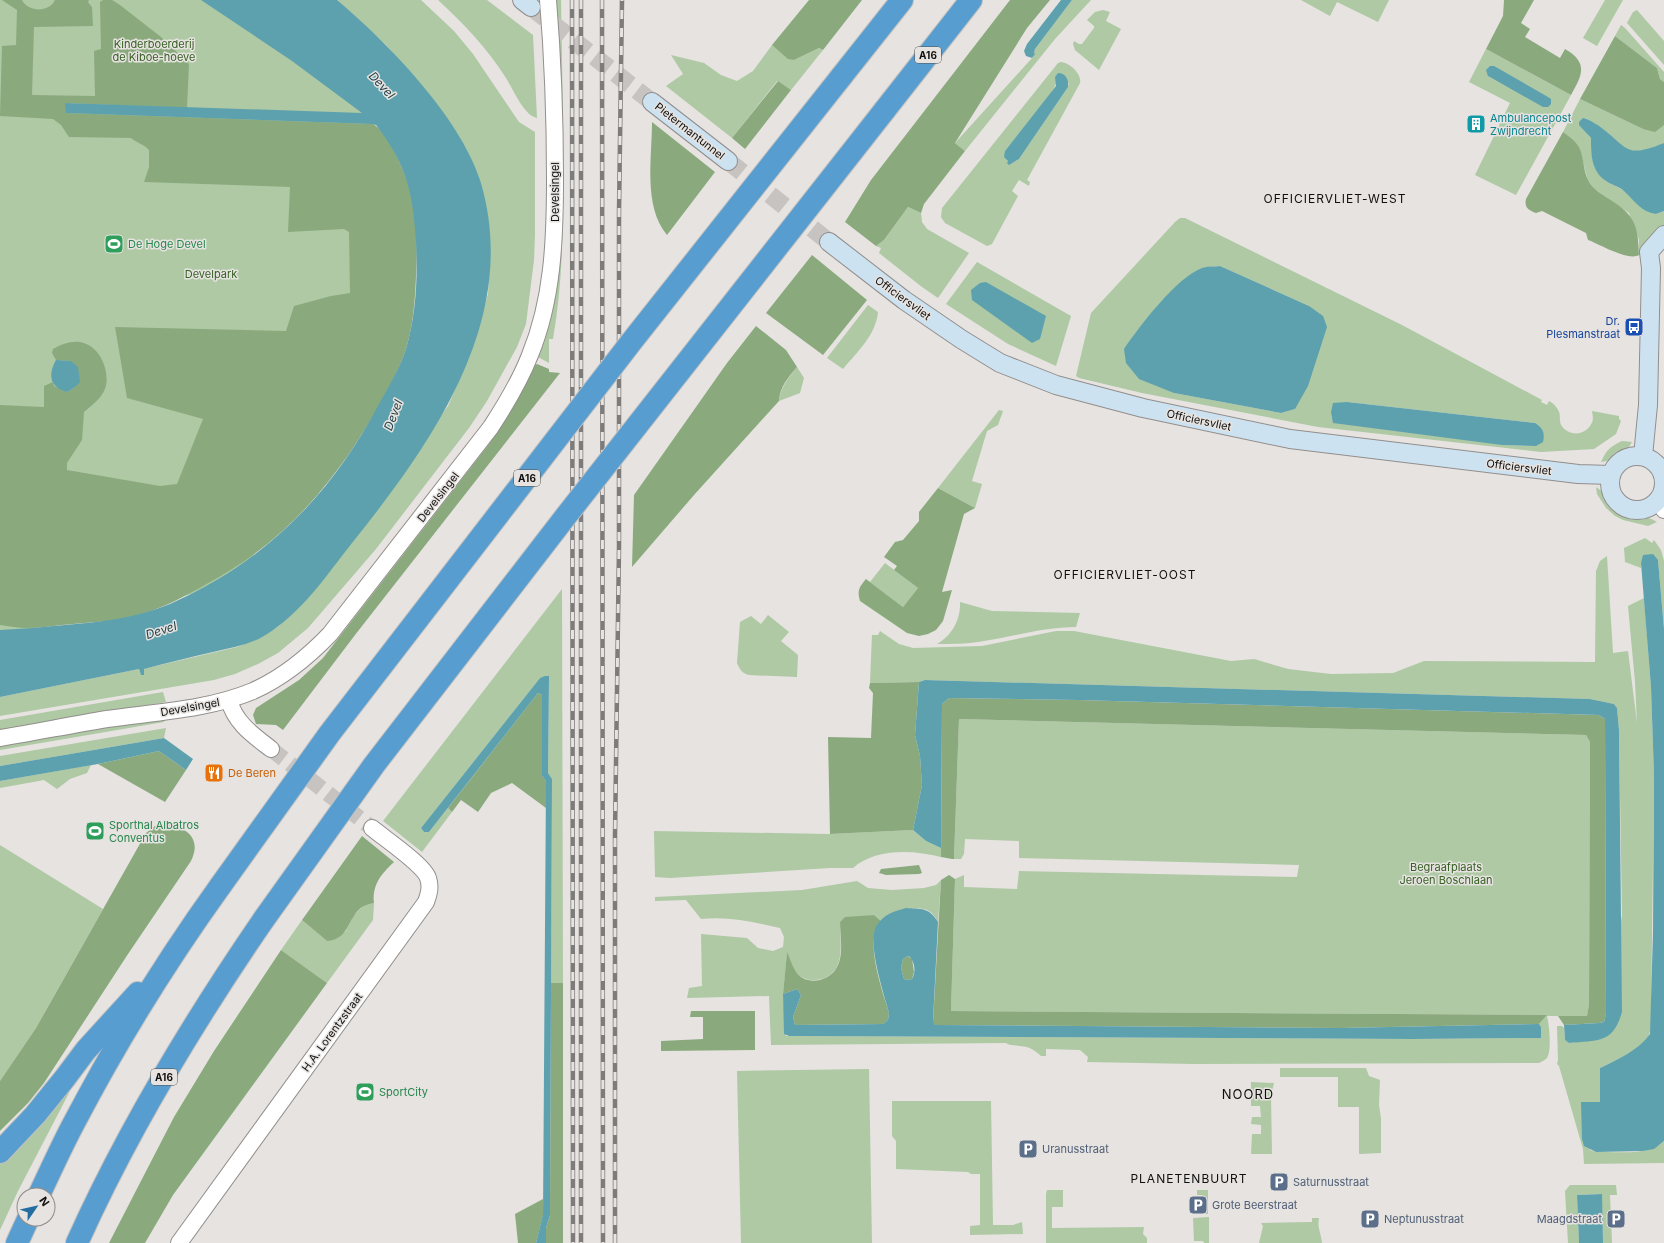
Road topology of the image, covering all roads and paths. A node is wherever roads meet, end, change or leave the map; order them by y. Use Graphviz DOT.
graph roads {
  1 [pos="548,0"];
  2 [pos="902,0"];
  3 [pos="971,0"];
  4 [pos="652,102"];
  5 [pos="728,161"];
  6 [pos="1664,235"];
  7 [pos="830,242"];
  8 [pos="1657,264"];
  9 [pos="1643,456"];
  10 [pos="1611,475"];
  11 [pos="1661,505"];
  12 [pos="229,700"];
  13 [pos="0,738"];
  14 [pos="271,749"];
  15 [pos="372,828"];
  16 [pos="170,958"];
  17 [pos="0,1152"];
  18 [pos="43,1187"];
  19 [pos="24,1227"];
  20 [pos="17,1243"];
  21 [pos="78,1243"];
  22 [pos="178,1243"];
  1 -- 12 [label="street, Develsingel"];
  2 -- 16 [label="highway, A16, bridge"];
  3 -- 21 [label="highway, A16, bridge"];
  4 -- 5 [label="main road, Pietermantunnel"];
  6 -- 8 [label="main road"];
  7 -- 10 [label="main road, Officiersvliet"];
  8 -- 9 [label="main road"];
  9 -- 10 [label="main road"];
  9 -- 11 [label="main road"];
  10 -- 11 [label="main road"];
  12 -- 13 [label="street, Develsingel"];
  12 -- 14 [label="street"];
  15 -- 22 [label="street, H.A. Lorentzstraat"];
  16 -- 17 [label="highway, A16"];
  16 -- 18 [label="highway, A16"];
  19 -- 20 [label="highway"];
}
